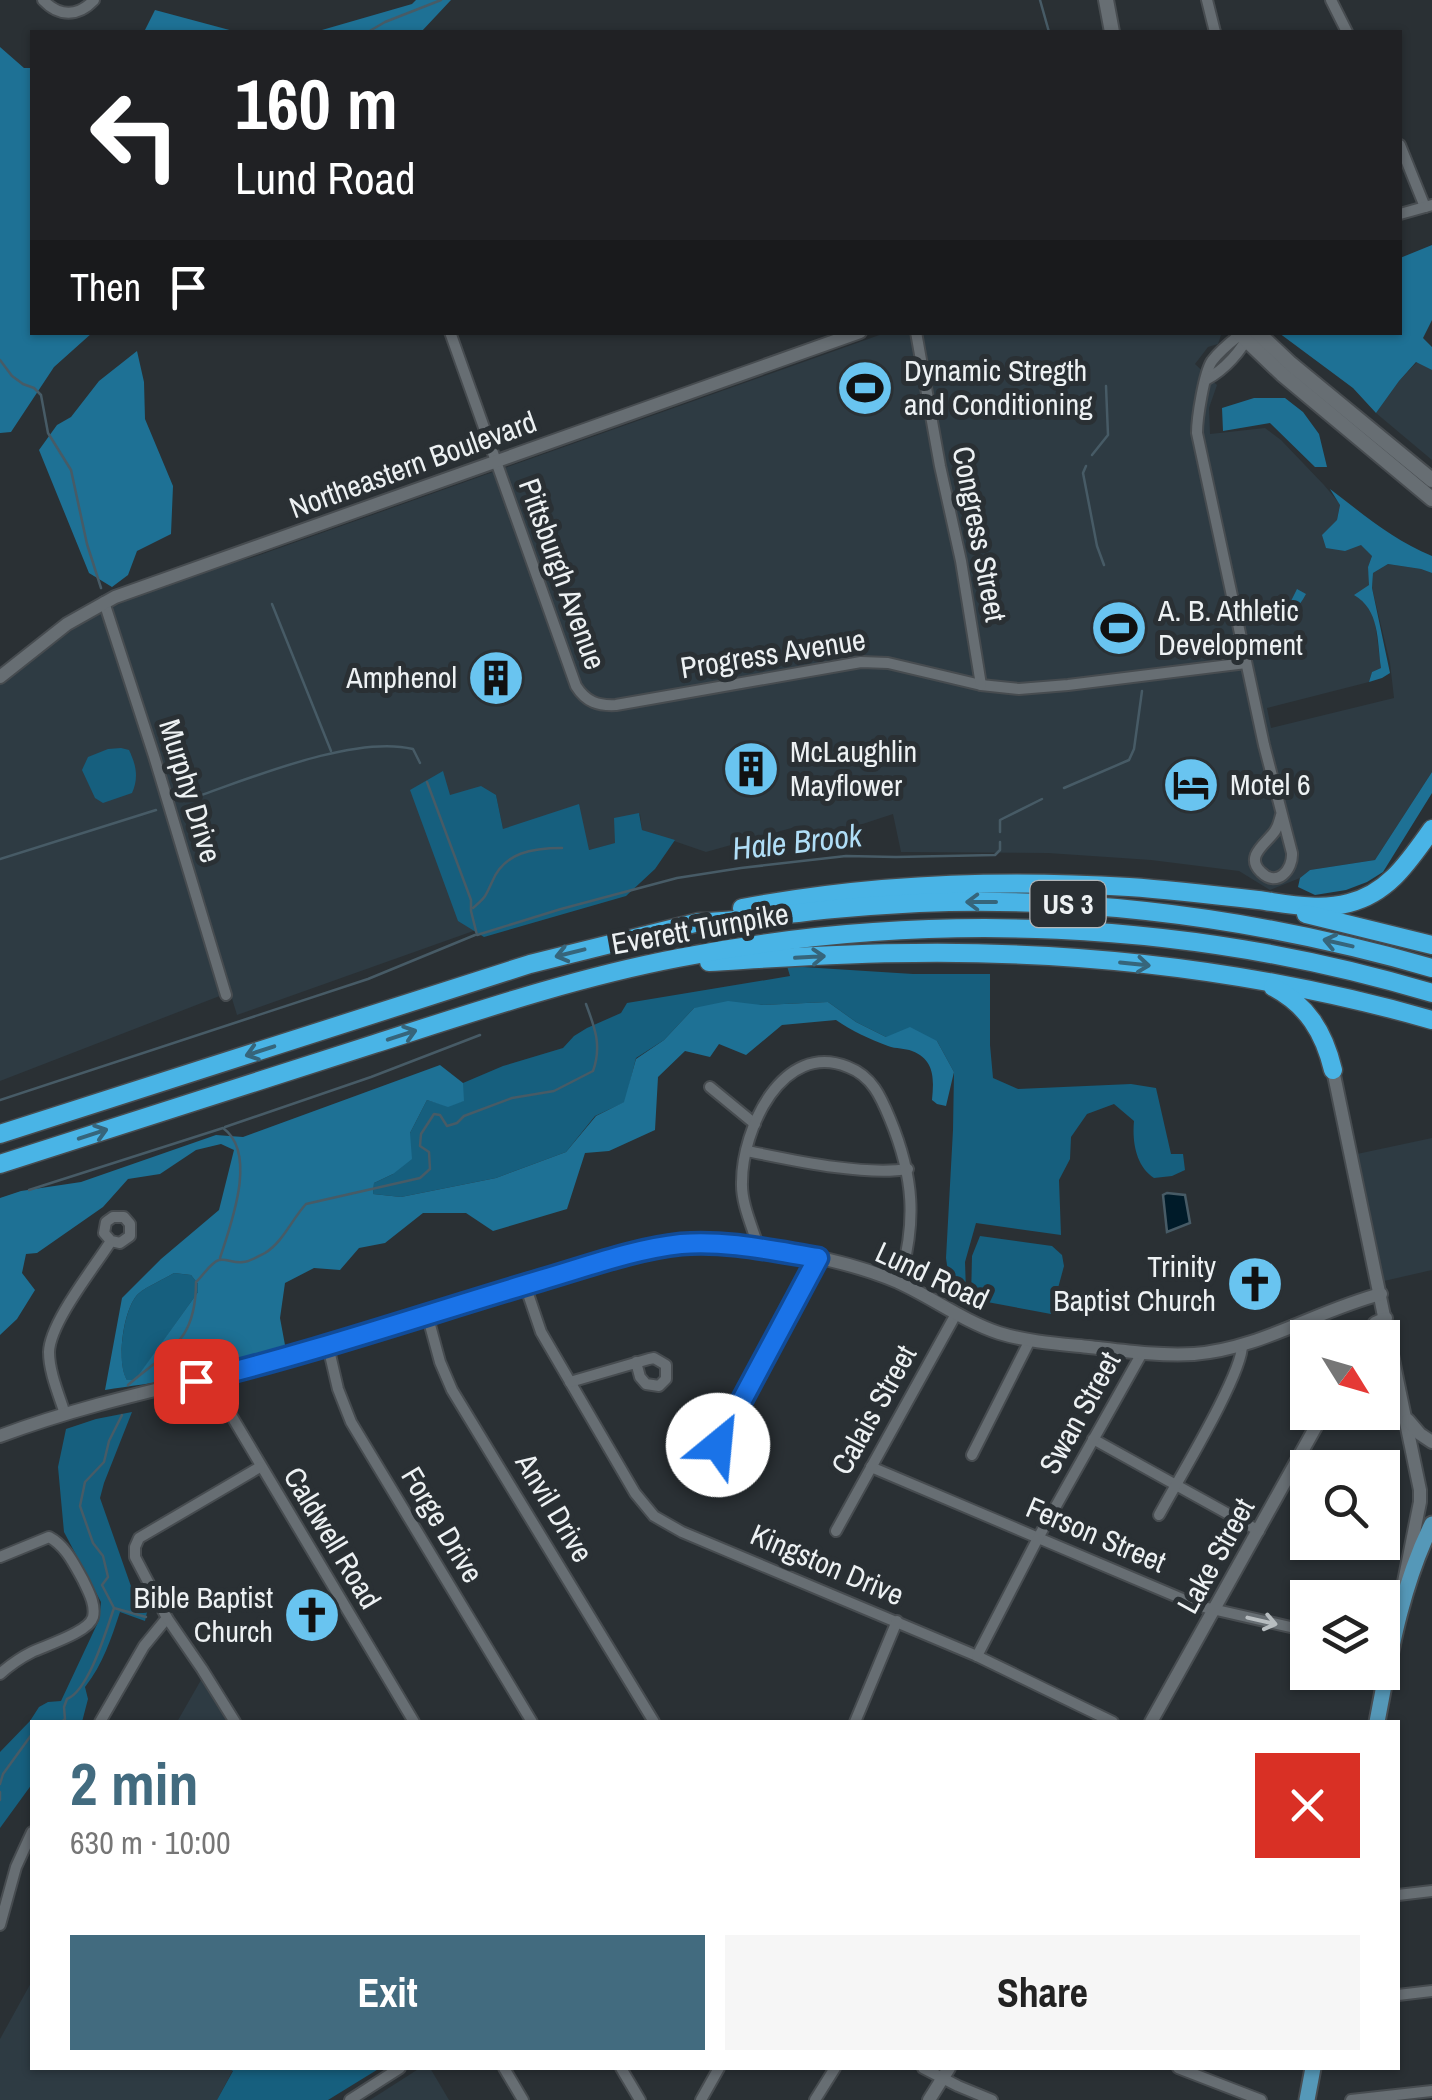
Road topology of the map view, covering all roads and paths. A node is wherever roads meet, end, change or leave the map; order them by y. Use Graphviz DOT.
graph roads {
  1 [pos="43,0"];
  2 [pos="94,0"];
  3 [pos="1106,0"];
  4 [pos="1207,0"];
  5 [pos="1331,0"];
  6 [pos="1112,30"];
  7 [pos="1214,30"];
  8 [pos="1346,30"];
  9 [pos="1402,150"];
  10 [pos="1428,205"];
  11 [pos="1402,213"];
  12 [pos="451,335"];
  13 [pos="852,335"];
  14 [pos="917,335"];
  15 [pos="1245,335"];
  16 [pos="1247,335"];
  17 [pos="1248,335"];
  18 [pos="495,462"];
  19 [pos="1432,480"];
  20 [pos="1432,500"];
  21 [pos="104,602"];
  22 [pos="1246,662"];
  23 [pos="0,677"];
  24 [pos="982,685"];
  25 [pos="604,705"];
  26 [pos="1281,816"];
  27 [pos="1430,831"];
  28 [pos="1188,892"];
  29 [pos="699,922"];
  30 [pos="1432,945"];
  31 [pos="643,965"];
  32 [pos="1432,968"];
  33 [pos="1254,980"];
  34 [pos="1432,993"];
  35 [pos="226,994"];
  36 [pos="1432,1020"];
  37 [pos="1333,1070"];
  38 [pos="710,1087"];
  39 [pos="754,1124"];
  40 [pos="0,1134"];
  41 [pos="747,1151"];
  42 [pos="0,1164"];
  43 [pos="908,1169"];
  44 [pos="111,1242"];
  45 [pos="759,1249"];
  46 [pos="818,1258"];
  47 [pos="899,1283"];
  48 [pos="525,1285"];
  49 [pos="1381,1294"];
  50 [pos="428,1314"];
  51 [pos="956,1314"];
  52 [pos="1386,1318"];
  53 [pos="1380,1320"];
  54 [pos="1030,1340"];
  55 [pos="1242,1345"];
  56 [pos="328,1346"];
  57 [pos="1142,1353"];
  58 [pos="636,1362"];
  59 [pos="208,1378"];
  60 [pos="570,1382"];
  61 [pos="65,1414"];
  62 [pos="1406,1418"];
  63 [pos="1314,1430"];
  64 [pos="0,1436"];
  65 [pos="703,1438"];
  66 [pos="1094,1439"];
  67 [pos="1432,1442"];
  68 [pos="718,1445"];
  69 [pos="739,1454"];
  70 [pos="972,1455"];
  71 [pos="260,1466"];
  72 [pos="871,1467"];
  73 [pos="1176,1484"];
  74 [pos="1159,1516"];
  75 [pos="1432,1524"];
  76 [pos="836,1530"];
  77 [pos="1259,1531"];
  78 [pos="1038,1538"];
  79 [pos="0,1558"];
  80 [pos="1432,1560"];
  81 [pos="1413,1566"];
  82 [pos="1400,1604"];
  83 [pos="1400,1606"];
  84 [pos="1216,1610"];
  85 [pos="167,1618"];
  86 [pos="897,1621"];
  87 [pos="1290,1627"];
  88 [pos="977,1656"];
  89 [pos="0,1674"];
  90 [pos="1382,1690"];
  91 [pos="101,1720"];
  92 [pos="234,1720"];
  93 [pos="413,1720"];
  94 [pos="531,1720"];
  95 [pos="653,1720"];
  96 [pos="856,1720"];
  97 [pos="1109,1720"];
  98 [pos="1152,1720"];
  99 [pos="1378,1720"];
  100 [pos="30,1836"];
  101 [pos="1432,1891"];
  102 [pos="1400,1895"];
  103 [pos="0,1926"];
  104 [pos="1432,1991"];
  105 [pos="1400,1994"];
  106 [pos="397,2070"];
  107 [pos="505,2070"];
  108 [pos="622,2070"];
  109 [pos="718,2070"];
  110 [pos="834,2070"];
  111 [pos="1183,2070"];
  112 [pos="1313,2070"];
  113 [pos="945,2073"];
  114 [pos="1432,2091"];
  115 [pos="350,2100"];
  116 [pos="523,2100"];
  117 [pos="640,2100"];
  118 [pos="701,2100"];
  119 [pos="816,2100"];
  120 [pos="929,2100"];
  121 [pos="992,2100"];
  122 [pos="1261,2100"];
  123 [pos="1307,2100"];
  124 [pos="1351,2100"];
  1 -- 2 [label="street"];
  3 -- 6 [label="main road"];
  4 -- 7 [label="street"];
  5 -- 8 [label="street"];
  9 -- 10 [label="street"];
  10 -- 11 [label="street"];
  12 -- 18 [label="street, Pittsburgh Avenue"];
  13 -- 18 [label="street, Northeastern Boulevard"];
  14 -- 24 [label="street, Congress Street"];
  15 -- 22 [label="street"];
  16 -- 20 [label="main road"];
  17 -- 19 [label="main road"];
  18 -- 21 [label="street, Northeastern Boulevard"];
  18 -- 25 [label="street, Pittsburgh Avenue"];
  21 -- 23 [label="street, Northeastern Boulevard"];
  21 -- 35 [label="street, Murphy Drive"];
  22 -- 24 [label="street, Progress Avenue"];
  22 -- 26 [label="street"];
  24 -- 25 [label="street, Progress Avenue"];
  26 -- 26 [label="street"];
  27 -- 28 [label="highway"];
  28 -- 29 [label="highway"];
  28 -- 30 [label="highway"];
  32 -- 29 [label="highway, Everett Turnpike / US 3, one-way"];
  29 -- 40 [label="highway, Everett Turnpike / US 3, one-way"];
  31 -- 33 [label="highway, one-way"];
  31 -- 34 [label="highway, Everett Turnpike / US 3"];
  42 -- 31 [label="highway, Everett Turnpike / US 3, one-way"];
  33 -- 36 [label="highway"];
  33 -- 37 [label="highway"];
  37 -- 49 [label="street"];
  38 -- 39 [label="street"];
  39 -- 41 [label="street"];
  39 -- 43 [label="street"];
  41 -- 43 [label="street"];
  41 -- 45 [label="street"];
  43 -- 47 [label="street"];
  44 -- 61 [label="street"];
  45 -- 46 [label="street, Lund Road"];
  45 -- 48 [label="street, Lund Road"];
  46 -- 47 [label="street, Lund Road"];
  46 -- 68 [label="street"];
  47 -- 51 [label="street, Lund Road"];
  48 -- 50 [label="street, Lund Road"];
  48 -- 60 [label="street, Kingston Drive"];
  49 -- 52 [label="street"];
  49 -- 55 [label="street, Lund Road"];
  50 -- 56 [label="street, Lund Road"];
  50 -- 95 [label="street, Anvil Drive"];
  51 -- 54 [label="street, Lund Road"];
  51 -- 72 [label="street, Calais Street"];
  52 -- 53 [label="street"];
  52 -- 62 [label="street"];
  54 -- 57 [label="street, Lund Road"];
  54 -- 70 [label="street"];
  55 -- 57 [label="street, Lund Road"];
  55 -- 73 [label="street"];
  56 -- 59 [label="street, Lund Road"];
  56 -- 94 [label="street, Forge Drive"];
  57 -- 66 [label="street, Swan Street"];
  58 -- 60 [label="street"];
  59 -- 61 [label="street, Lund Road"];
  59 -- 71 [label="street, Caldwell Road"];
  60 -- 86 [label="street, Kingston Drive"];
  61 -- 64 [label="street, Lund Road"];
  62 -- 67 [label="street"];
  62 -- 82 [label="street"];
  63 -- 77 [label="street, Lake Street"];
  65 -- 68 [label="street"];
  66 -- 73 [label="street"];
  66 -- 78 [label="street, Swan Street"];
  68 -- 69 [label="street"];
  71 -- 85 [label="street"];
  71 -- 93 [label="street, Caldwell Road"];
  72 -- 76 [label="street, Calais Street"];
  72 -- 78 [label="street, Ferson Street"];
  73 -- 74 [label="street"];
  73 -- 77 [label="street"];
  75 -- 81 [label="main road"];
  77 -- 84 [label="street, Lake Street"];
  78 -- 84 [label="street, Ferson Street"];
  78 -- 88 [label="street, Swan Street"];
  79 -- 89 [label="street"];
  80 -- 81 [label="street"];
  81 -- 83 [label="main road"];
  84 -- 87 [label="street, Ferson Street, one-way"];
  84 -- 98 [label="street, Lake Street"];
  85 -- 91 [label="street"];
  85 -- 92 [label="street"];
  86 -- 88 [label="street, Kingston Drive"];
  86 -- 96 [label="street"];
  88 -- 97 [label="street, Kingston Drive"];
  90 -- 99 [label="main road"];
  100 -- 103 [label="street"];
  101 -- 102 [label="street"];
  104 -- 105 [label="street"];
  106 -- 115 [label="street"];
  107 -- 116 [label="street"];
  108 -- 117 [label="street"];
  109 -- 118 [label="street"];
  110 -- 119 [label="street"];
  111 -- 122 [label="street"];
  112 -- 123 [label="main road"];
  113 -- 120 [label="street"];
  113 -- 121 [label="street"];
  114 -- 124 [label="street"];
}
